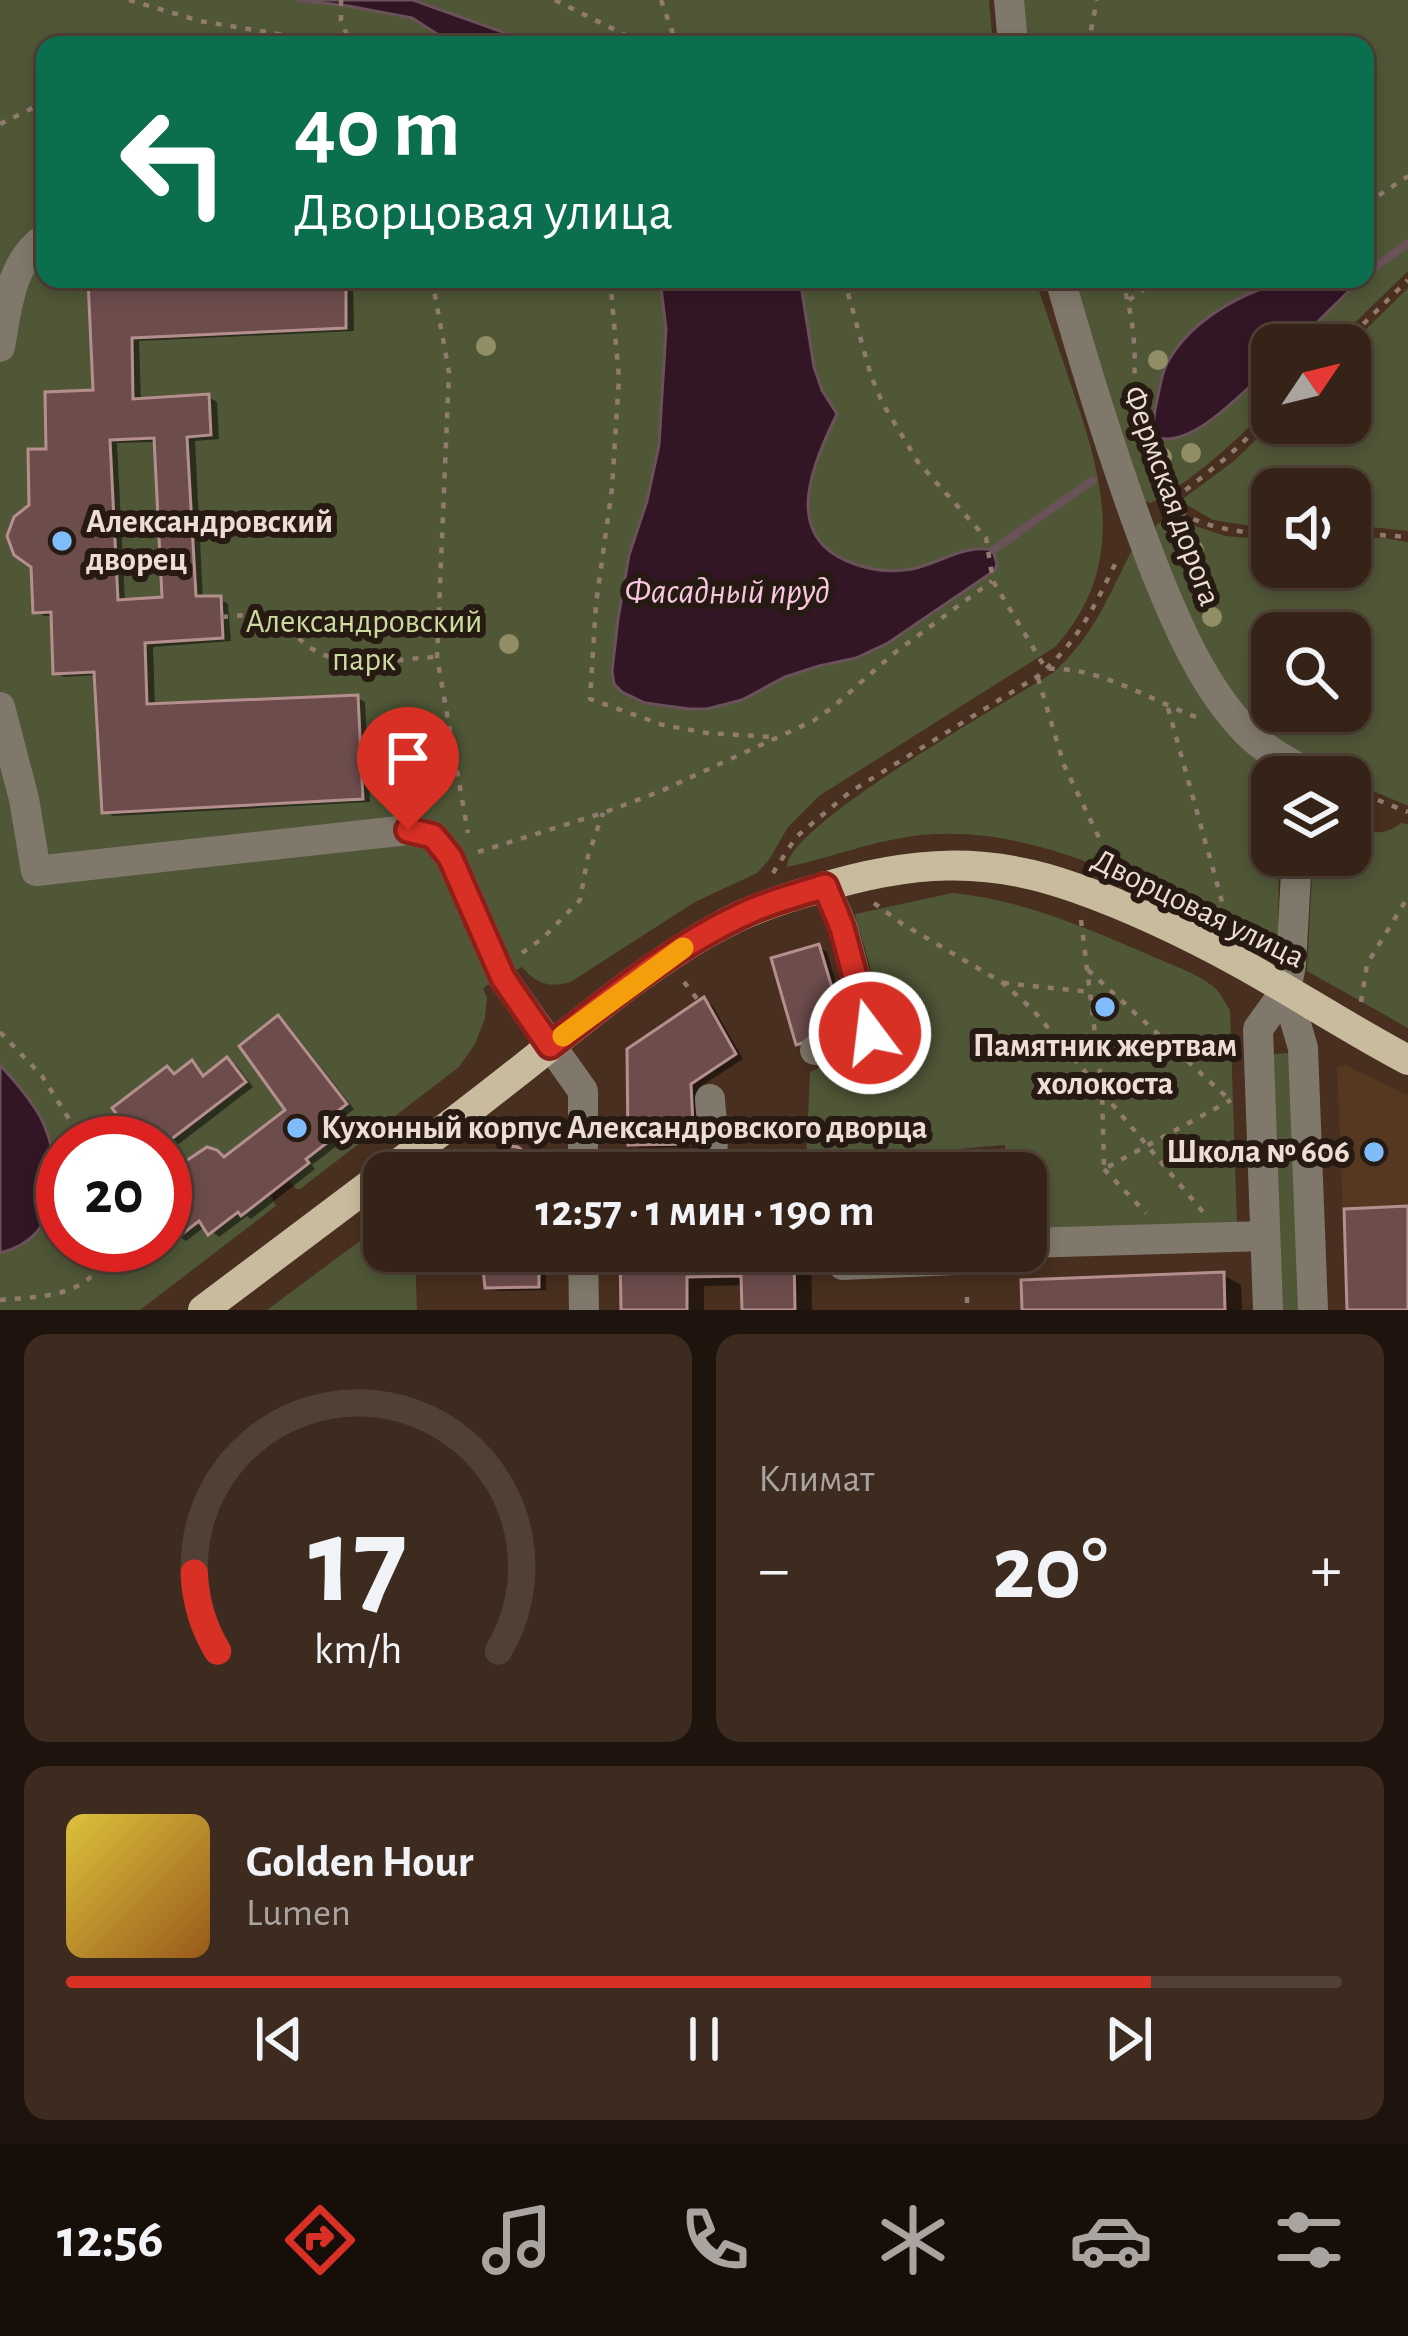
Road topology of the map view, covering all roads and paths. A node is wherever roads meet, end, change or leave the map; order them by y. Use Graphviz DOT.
graph roads {
  1 [pos="129,0"];
  2 [pos="341,0"];
  3 [pos="555,0"];
  4 [pos="661,0"];
  5 [pos="1009,0"];
  6 [pos="1097,0"];
  7 [pos="295,36"];
  8 [pos="345,36"];
  9 [pos="627,36"];
  10 [pos="674,36"];
  11 [pos="1012,36"];
  12 [pos="1090,36"];
  13 [pos="36,106"];
  14 [pos="0,124"];
  15 [pos="1408,176"];
  16 [pos="1374,198"];
  17 [pos="36,244"];
  18 [pos="1408,280"];
  19 [pos="434,288"];
  20 [pos="611,288"];
  21 [pos="847,288"];
  22 [pos="1063,288"];
  23 [pos="1124,288"];
  24 [pos="1146,288"];
  25 [pos="1129,300"];
  26 [pos="1363,324"];
  27 [pos="0,347"];
  28 [pos="1130,426"];
  29 [pos="1251,435"];
  30 [pos="1150,479"];
  31 [pos="1168,504"];
  32 [pos="1138,527"];
  33 [pos="1251,531"];
  34 [pos="1371,534"];
  35 [pos="1408,537"];
  36 [pos="993,580"];
  37 [pos="222,616"];
  38 [pos="437,657"];
  39 [pos="1046,669"];
  40 [pos="1038,676"];
  41 [pos="0,706"];
  42 [pos="1168,706"];
  43 [pos="1202,719"];
  44 [pos="773,737"];
  45 [pos="1276,756"];
  46 [pos="1371,797"];
  47 [pos="1408,812"];
  48 [pos="603,813"];
  49 [pos="468,832"];
  50 [pos="472,854"];
  51 [pos="1296,876"];
  52 [pos="770,878"];
  53 [pos="1121,884"];
  54 [pos="825,886"];
  55 [pos="1408,897"];
  56 [pos="869,900"];
  57 [pos="1081,920"];
  58 [pos="1231,934"];
  59 [pos="513,960"];
  60 [pos="1088,970"];
  61 [pos="681,977"];
  62 [pos="1003,983"];
  63 [pos="1286,990"];
  64 [pos="1090,992"];
  65 [pos="698,1000"];
  66 [pos="1360,1008"];
  67 [pos="0,1032"];
  68 [pos="550,1046"];
  69 [pos="815,1050"];
  70 [pos="1408,1060"];
  71 [pos="1102,1090"];
  72 [pos="710,1099"];
  73 [pos="1230,1100"];
  74 [pos="1239,1105"];
  75 [pos="67,1116"];
  76 [pos="608,1123"];
  77 [pos="625,1123"];
  78 [pos="1146,1145"];
  79 [pos="413,1152"];
  80 [pos="593,1152"];
  81 [pos="712,1152"];
  82 [pos="1104,1169"];
  83 [pos="363,1190"];
  84 [pos="1207,1216"];
  85 [pos="1265,1236"];
  86 [pos="1167,1239"];
  87 [pos="1047,1242"];
  88 [pos="94,1272"];
  89 [pos="583,1272"];
  90 [pos="967,1298"];
  91 [pos="0,1300"];
  92 [pos="203,1310"];
  93 [pos="584,1310"];
  94 [pos="967,1310"];
  95 [pos="1268,1310"];
  96 [pos="1313,1310"];
  1 -- 7 [label="path"];
  2 -- 8 [label="path"];
  3 -- 9 [label="path"];
  4 -- 10 [label="path"];
  5 -- 11 [label="street"];
  6 -- 12 [label="path"];
  13 -- 14 [label="path"];
  15 -- 16 [label="path"];
  17 -- 27 [label="street"];
  18 -- 26 [label="path"];
  19 -- 38 [label="path"];
  20 -- 44 [label="path"];
  21 -- 36 [label="path"];
  22 -- 32 [label="street, Фермская дорога"];
  23 -- 25 [label="path"];
  24 -- 25 [label="path"];
  25 -- 28 [label="path"];
  29 -- 31 [label="path"];
  30 -- 31 [label="path"];
  31 -- 32 [label="path"];
  31 -- 33 [label="path"];
  32 -- 39 [label="path"];
  32 -- 45 [label="street, Фермская дорога"];
  34 -- 35 [label="path"];
  36 -- 39 [label="path"];
  36 -- 44 [label="path"];
  37 -- 38 [label="path"];
  38 -- 49 [label="path"];
  39 -- 40 [label="path"];
  39 -- 42 [label="path"];
  40 -- 52 [label="path"];
  40 -- 53 [label="path"];
  41 -- 68 [label="street"];
  42 -- 43 [label="path"];
  42 -- 58 [label="path"];
  44 -- 48 [label="path"];
  46 -- 47 [label="path"];
  48 -- 50 [label="path"];
  48 -- 59 [label="path"];
  51 -- 63 [label="street"];
  54 -- 63 [label="main road, Дворцовая улица"];
  54 -- 68 [label="main road, Дворцовая улица"];
  54 -- 69 [label="street"];
  55 -- 66 [label="path"];
  56 -- 62 [label="path"];
  57 -- 60 [label="path"];
  60 -- 64 [label="path"];
  60 -- 73 [label="path"];
  61 -- 65 [label="path"];
  62 -- 64 [label="path"];
  62 -- 71 [label="path"];
  63 -- 70 [label="main road, Дворцовая улица"];
  63 -- 85 [label="street"];
  63 -- 96 [label="street"];
  64 -- 71 [label="path"];
  67 -- 75 [label="path"];
  68 -- 79 [label="main road, Дворцовая улица"];
  68 -- 80 [label="street"];
  71 -- 78 [label="path"];
  71 -- 82 [label="path"];
  72 -- 81 [label="street"];
  73 -- 74 [label="path"];
  73 -- 78 [label="path"];
  76 -- 77 [label="path"];
  78 -- 82 [label="path"];
  78 -- 84 [label="path"];
  82 -- 86 [label="path"];
  83 -- 92 [label="main road, Дворцовая улица"];
  85 -- 86 [label="street"];
  85 -- 95 [label="street"];
  86 -- 87 [label="street"];
  88 -- 91 [label="path"];
  89 -- 93 [label="street"];
  90 -- 94 [label="path"];
}
